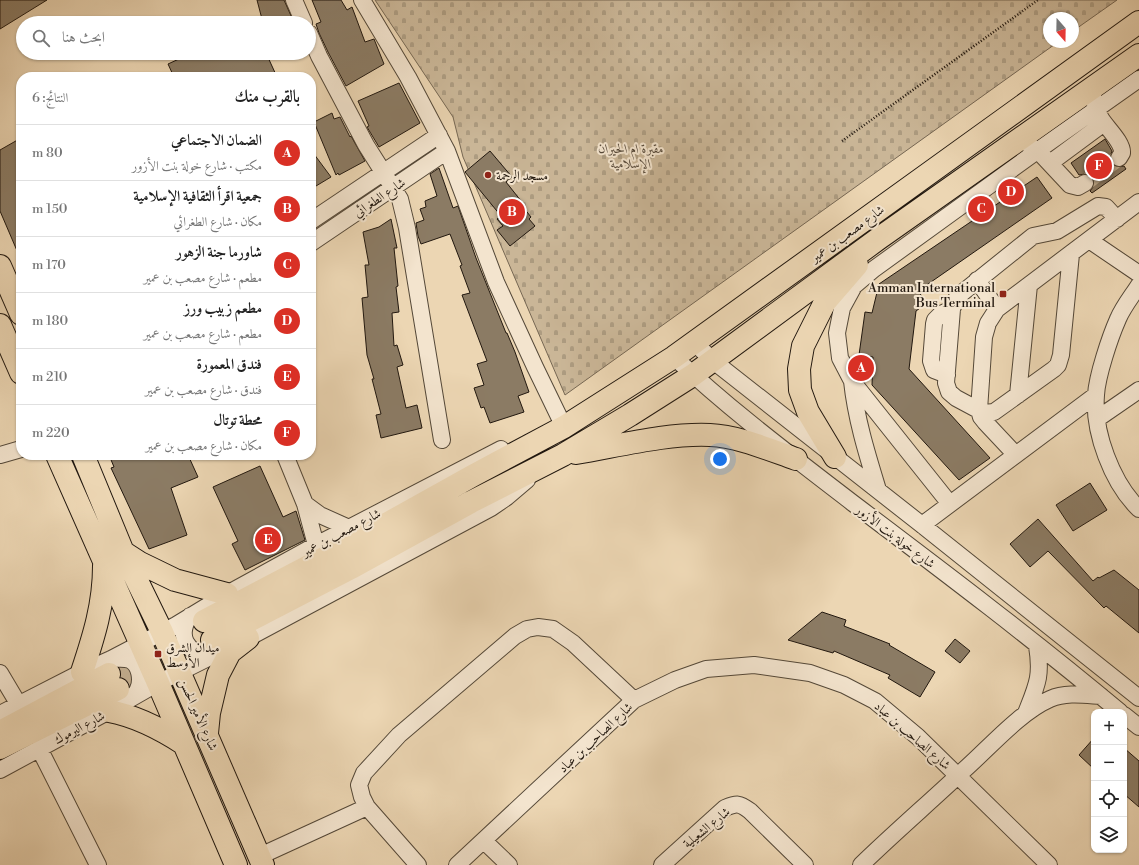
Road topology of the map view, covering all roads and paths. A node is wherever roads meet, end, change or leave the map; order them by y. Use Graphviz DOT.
graph roads {
  1 [pos="294,0"];
  2 [pos="362,0"];
  3 [pos="1038,0"];
  4 [pos="301,16"];
  5 [pos="1139,22"];
  6 [pos="316,47"];
  7 [pos="1139,55"];
  8 [pos="1139,79"];
  9 [pos="1094,86"];
  10 [pos="1100,116"];
  11 [pos="438,135"];
  12 [pos="842,141"];
  13 [pos="1028,145"];
  14 [pos="447,151"];
  15 [pos="1118,158"];
  16 [pos="1050,163"];
  17 [pos="382,172"];
  18 [pos="1085,183"];
  19 [pos="393,187"];
  20 [pos="1139,202"];
  21 [pos="316,218"];
  22 [pos="1117,219"];
  23 [pos="878,239"];
  24 [pos="316,240"];
  25 [pos="1089,240"];
  26 [pos="1070,254"];
  27 [pos="0,266"];
  28 [pos="1139,274"];
  29 [pos="977,280"];
  30 [pos="1029,285"];
  31 [pos="1139,285"];
  32 [pos="16,303"];
  33 [pos="997,309"];
  34 [pos="0,325"];
  35 [pos="694,342"];
  36 [pos="674,357"];
  37 [pos="712,360"];
  38 [pos="16,362"];
  39 [pos="693,375"];
  40 [pos="852,381"];
  41 [pos="1139,390"];
  42 [pos="1018,395"];
  43 [pos="1096,395"];
  44 [pos="979,410"];
  45 [pos="1097,419"];
  46 [pos="556,431"];
  47 [pos="442,440"];
  48 [pos="16,450"];
  49 [pos="0,455"];
  50 [pos="1016,455"];
  51 [pos="835,457"];
  52 [pos="556,458"];
  53 [pos="796,459"];
  54 [pos="60,460"];
  55 [pos="85,460"];
  56 [pos="287,460"];
  57 [pos="878,490"];
  58 [pos="305,504"];
  59 [pos="950,504"];
  60 [pos="1139,509"];
  61 [pos="922,525"];
  62 [pos="349,528"];
  63 [pos="316,545"];
  64 [pos="114,556"];
  65 [pos="227,594"];
  66 [pos="162,632"];
  67 [pos="204,634"];
  68 [pos="248,638"];
  69 [pos="140,644"];
  70 [pos="1037,646"];
  71 [pos="82,672"];
  72 [pos="180,672"];
  73 [pos="0,673"];
  74 [pos="118,680"];
  75 [pos="158,683"];
  76 [pos="1101,696"];
  77 [pos="1139,698"];
  78 [pos="634,700"];
  79 [pos="19,704"];
  80 [pos="1116,709"];
  81 [pos="109,711"];
  82 [pos="1026,713"];
  83 [pos="0,714"];
  84 [pos="1127,717"];
  85 [pos="1139,727"];
  86 [pos="0,732"];
  87 [pos="207,733"];
  88 [pos="184,744"];
  89 [pos="0,748"];
  90 [pos="39,748"];
  91 [pos="0,770"];
  92 [pos="959,775"];
  93 [pos="367,807"];
  94 [pos="484,841"];
  95 [pos="262,861"];
  96 [pos="98,865"];
  97 [pos="236,865"];
  98 [pos="418,865"];
  99 [pos="457,865"];
  100 [pos="509,865"];
  101 [pos="662,865"];
  102 [pos="805,865"];
  103 [pos="862,865"];
  104 [pos="1049,865"];
  1 -- 4 [label="street"];
  2 -- 11 [label="street"];
  3 -- 12 [label="path"];
  5 -- 35 [label="highway, شارع مصعب بن عمير"];
  6 -- 17 [label="street"];
  7 -- 9 [label="highway, شارع مصعب بن عمير"];
  8 -- 10 [label="street"];
  9 -- 10 [label="street"];
  9 -- 13 [label="highway, شارع مصعب بن عمير"];
  10 -- 13 [label="street"];
  10 -- 15 [label="street"];
  10 -- 16 [label="street"];
  11 -- 14 [label="street"];
  11 -- 17 [label="street, شارع الطغرائي"];
  13 -- 16 [label="street"];
  13 -- 23 [label="highway, شارع مصعب بن عمير"];
  13 -- 40 [label="street"];
  14 -- 19 [label="street, شارع الطغرائي"];
  14 -- 46 [label="street"];
  16 -- 18 [label="street"];
  17 -- 19 [label="street"];
  17 -- 21 [label="street, شارع الطغرائي"];
  19 -- 24 [label="street, شارع الطغرائي"];
  19 -- 47 [label="street"];
  20 -- 22 [label="street"];
  22 -- 25 [label="street"];
  22 -- 29 [label="street"];
  23 -- 37 [label="highway, شارع مصعب بن عمير"];
  23 -- 51 [label="highway"];
  25 -- 26 [label="street"];
  25 -- 28 [label="street"];
  26 -- 30 [label="street"];
  26 -- 42 [label="street"];
  27 -- 32 [label="highway"];
  29 -- 33 [label="street"];
  29 -- 44 [label="street"];
  30 -- 33 [label="street"];
  30 -- 42 [label="street"];
  31 -- 43 [label="street"];
  33 -- 44 [label="street"];
  34 -- 38 [label="highway"];
  35 -- 36 [label="highway, شارع مصعب بن عمير"];
  35 -- 37 [label="street, شارع خولة بنت الأزور"];
  36 -- 39 [label="street, شارع خولة بنت الأزور"];
  36 -- 46 [label="highway, شارع مصعب بن عمير"];
  37 -- 39 [label="highway, شارع مصعب بن عمير"];
  37 -- 51 [label="street, شارع خولة بنت الأزور"];
  39 -- 52 [label="highway, شارع مصعب بن عمير"];
  39 -- 53 [label="street, شارع خولة بنت الأزور"];
  40 -- 57 [label="street"];
  40 -- 59 [label="street"];
  41 -- 45 [label="street"];
  42 -- 44 [label="street"];
  43 -- 45 [label="street"];
  43 -- 50 [label="street"];
  44 -- 50 [label="street"];
  45 -- 60 [label="street"];
  46 -- 62 [label="street, شارع مصعب بن عمير"];
  46 -- 67 [label="highway, شارع مصعب بن عمير"];
  48 -- 49 [label="street"];
  50 -- 59 [label="street"];
  51 -- 57 [label="street, شارع خولة بنت الأزور"];
  52 -- 53 [label="highway"];
  52 -- 67 [label="highway, شارع مصعب بن عمير"];
  52 -- 68 [label="street, شارع مصعب بن عمير"];
  53 -- 70 [label="street, شارع خولة بنت الأزور"];
  54 -- 64 [label="highway, شارع الأمير الحسن"];
  55 -- 64 [label="highway, شارع الأمير الحسن"];
  56 -- 58 [label="street"];
  57 -- 61 [label="street, شارع خولة بنت الأزور"];
  58 -- 62 [label="street"];
  58 -- 63 [label="street"];
  59 -- 61 [label="street"];
  61 -- 77 [label="street, شارع خولة بنت الأزور"];
  62 -- 63 [label="street, شارع مصعب بن عمير"];
  63 -- 65 [label="street, شارع مصعب بن عمير"];
  64 -- 65 [label="highway"];
  64 -- 66 [label="highway, شارع الأمير الحسن"];
  64 -- 69 [label="highway, شارع الأمير الحسن"];
  64 -- 71 [label="highway"];
  65 -- 67 [label="street, شارع مصعب بن عمير"];
  66 -- 67 [label="street, شارع مصعب بن عمير"];
  66 -- 69 [label="street, شارع مصعب بن عمير"];
  66 -- 72 [label="highway, شارع الأمير الحسن"];
  67 -- 68 [label="street, شارع مصعب بن عمير"];
  67 -- 72 [label="street, شارع مصعب بن عمير"];
  68 -- 87 [label="highway"];
  69 -- 74 [label="street, شارع اليرموك"];
  69 -- 75 [label="highway, شارع الأمير الحسن"];
  70 -- 76 [label="street, شارع خولة بنت الأزور"];
  70 -- 82 [label="street"];
  71 -- 74 [label="street, شارع اليرموك"];
  71 -- 79 [label="street, شارع اليرموك"];
  72 -- 75 [label="street, شارع مصعب بن عمير"];
  72 -- 87 [label="highway, شارع الأمير الحسن"];
  73 -- 79 [label="street"];
  74 -- 75 [label="street, شارع اليرموك"];
  74 -- 81 [label="street, شارع اليرموك"];
  74 -- 86 [label="highway, شارع اليرموك"];
  74 -- 89 [label="highway, شارع اليرموك"];
  75 -- 88 [label="highway, شارع الأمير الحسن"];
  76 -- 80 [label="street, شارع خولة بنت الأزور"];
  76 -- 82 [label="street"];
  78 -- 92 [label="street, شارع الصاحب بن عباد"];
  78 -- 93 [label="street"];
  78 -- 94 [label="street, شارع الصاحب بن عباد"];
  79 -- 83 [label="street, شارع اليرموك"];
  81 -- 88 [label="highway"];
  81 -- 90 [label="street, شارع اليرموك"];
  82 -- 92 [label="street"];
  84 -- 85 [label="street"];
  87 -- 95 [label="highway, شارع الأمير الحسن"];
  88 -- 97 [label="highway, شارع الأمير الحسن"];
  90 -- 91 [label="street, شارع اليرموك"];
  90 -- 96 [label="street"];
  92 -- 103 [label="street"];
  92 -- 104 [label="street, شارع الصاحب بن عباد"];
  93 -- 95 [label="street"];
  93 -- 98 [label="street"];
  94 -- 99 [label="street, شارع الصاحب بن عباد"];
  94 -- 100 [label="street"];
  101 -- 102 [label="street, شارع الشعيلية"];
}
